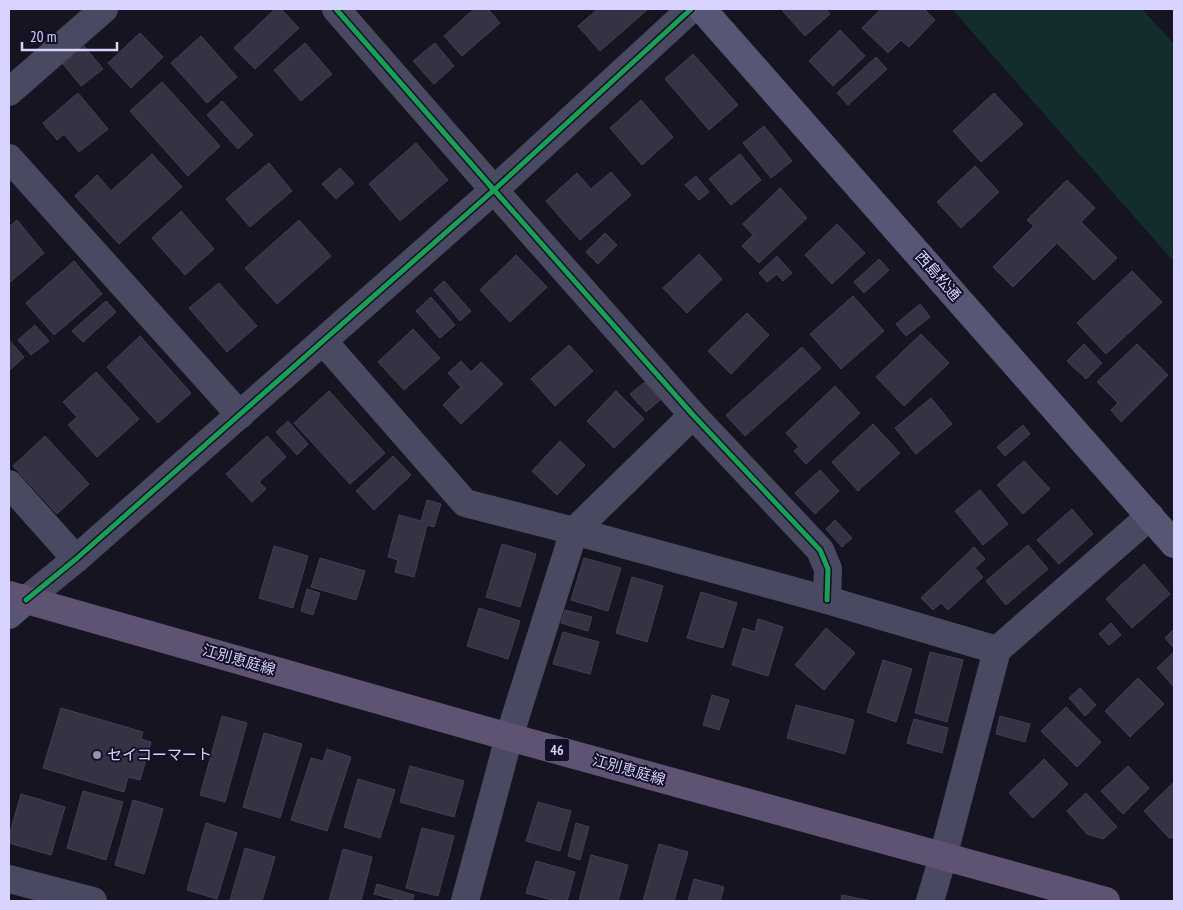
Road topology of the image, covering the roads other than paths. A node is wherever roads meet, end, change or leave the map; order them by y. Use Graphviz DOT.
graph roads {
  1 [pos="104,9"];
  2 [pos="336,9"];
  3 [pos="691,9"];
  4 [pos="702,9"];
  5 [pos="9,92"];
  6 [pos="9,158"];
  7 [pos="494,190"];
  8 [pos="323,341"];
  9 [pos="240,415"];
  10 [pos="693,415"];
  11 [pos="9,484"];
  12 [pos="1150,516"];
  13 [pos="574,531"];
  14 [pos="1174,544"];
  15 [pos="76,559"];
  16 [pos="827,600"];
  17 [pos="14,603"];
  18 [pos="996,650"];
  19 [pos="509,736"];
  20 [pos="943,857"];
  21 [pos="9,879"];
  22 [pos="93,901"];
  23 [pos="465,901"];
  24 [pos="930,901"];
  25 [pos="1106,901"];
  1 -- 5 [label="street"];
  2 -- 7 [label="street"];
  3 -- 7 [label="street"];
  4 -- 12 [label="street, 西島松通"];
  6 -- 9 [label="street"];
  7 -- 8 [label="street"];
  7 -- 10 [label="street"];
  8 -- 9 [label="street"];
  8 -- 13 [label="street"];
  9 -- 15 [label="street"];
  10 -- 13 [label="street"];
  10 -- 16 [label="street"];
  11 -- 15 [label="street"];
  12 -- 14 [label="street, 西島松通"];
  12 -- 18 [label="street"];
  13 -- 16 [label="street"];
  13 -- 19 [label="street"];
  15 -- 17 [label="street"];
  16 -- 18 [label="street"];
  17 -- 19 [label="main road, 江別恵庭線 / 46"];
  18 -- 20 [label="street"];
  19 -- 20 [label="main road, 江別恵庭線 / 46"];
  19 -- 23 [label="street"];
  20 -- 24 [label="street"];
  20 -- 25 [label="main road, 江別恵庭線 / 46"];
  21 -- 22 [label="street"];
}
